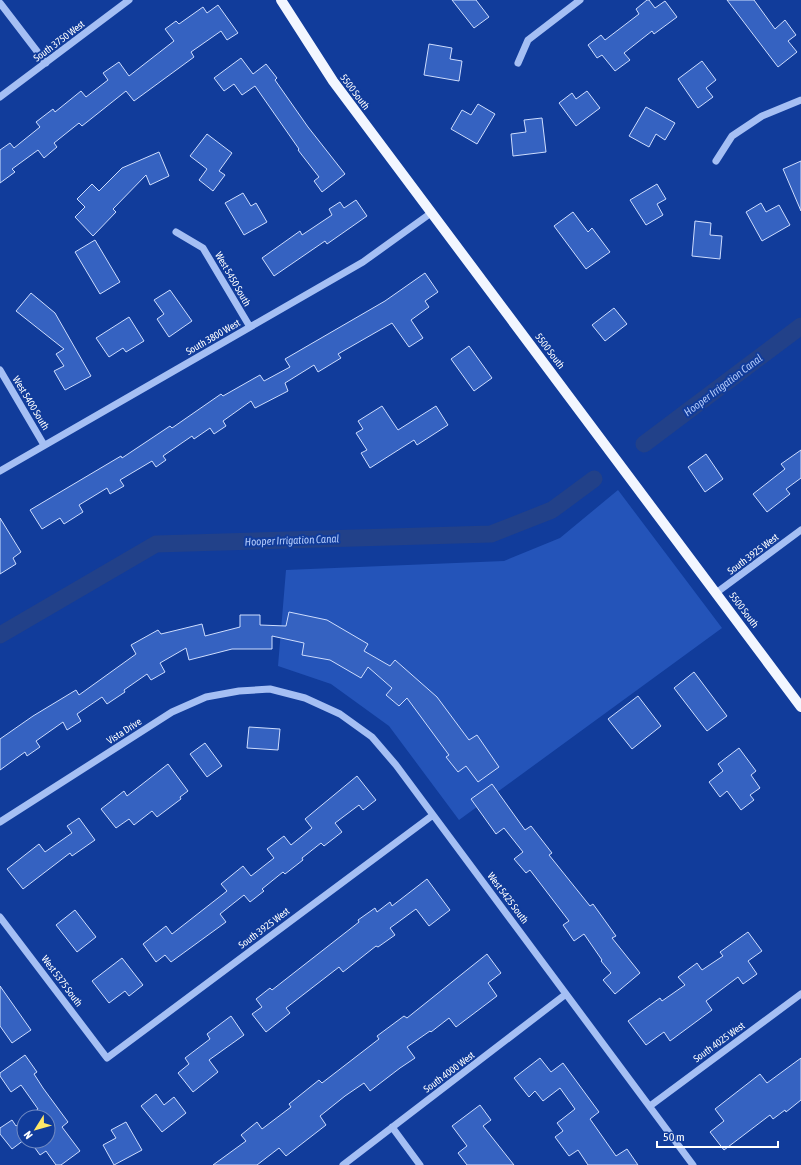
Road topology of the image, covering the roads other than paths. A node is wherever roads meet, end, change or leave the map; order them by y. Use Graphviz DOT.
graph roads {
  1 [pos="129,0"];
  2 [pos="580,0"];
  3 [pos="0,3"];
  4 [pos="282,3"];
  5 [pos="46,63"];
  6 [pos="518,63"];
  7 [pos="0,97"];
  8 [pos="801,100"];
  9 [pos="716,161"];
  10 [pos="431,213"];
  11 [pos="176,232"];
  12 [pos="250,327"];
  13 [pos="0,370"];
  14 [pos="44,445"];
  15 [pos="0,471"];
  16 [pos="801,530"];
  17 [pos="716,593"];
  18 [pos="270,689"];
  19 [pos="801,707"];
  20 [pos="433,815"];
  21 [pos="0,822"];
  22 [pos="0,917"];
  23 [pos="566,994"];
  24 [pos="801,994"];
  25 [pos="107,1058"];
  26 [pos="650,1106"];
  27 [pos="392,1127"];
  28 [pos="343,1165"];
  29 [pos="420,1165"];
  30 [pos="693,1165"];
  1 -- 5 [label="street, South 3750 West"];
  2 -- 6 [label="street"];
  3 -- 5 [label="street"];
  4 -- 10 [label="main road, 5500 South"];
  5 -- 7 [label="street, South 3750 West"];
  8 -- 9 [label="street"];
  10 -- 12 [label="street, South 3800 West"];
  10 -- 17 [label="main road, 5500 South"];
  11 -- 12 [label="street, West 5450 South"];
  12 -- 14 [label="street, South 3800 West"];
  13 -- 14 [label="street, West 5400 South"];
  14 -- 15 [label="street, South 3800 West"];
  16 -- 17 [label="street, South 3925 West"];
  17 -- 19 [label="main road, 5500 South"];
  18 -- 20 [label="street, West 5425 South"];
  18 -- 21 [label="street, Vista Drive"];
  20 -- 23 [label="street, West 5425 South"];
  20 -- 25 [label="street, South 3925 West"];
  22 -- 25 [label="street, West 5375 South"];
  23 -- 26 [label="street, West 5425 South"];
  23 -- 27 [label="street, South 4000 West"];
  24 -- 26 [label="street, South 4025 West"];
  26 -- 30 [label="street, West 5425 South"];
  27 -- 28 [label="street, South 4000 West"];
  27 -- 29 [label="street"];
}
